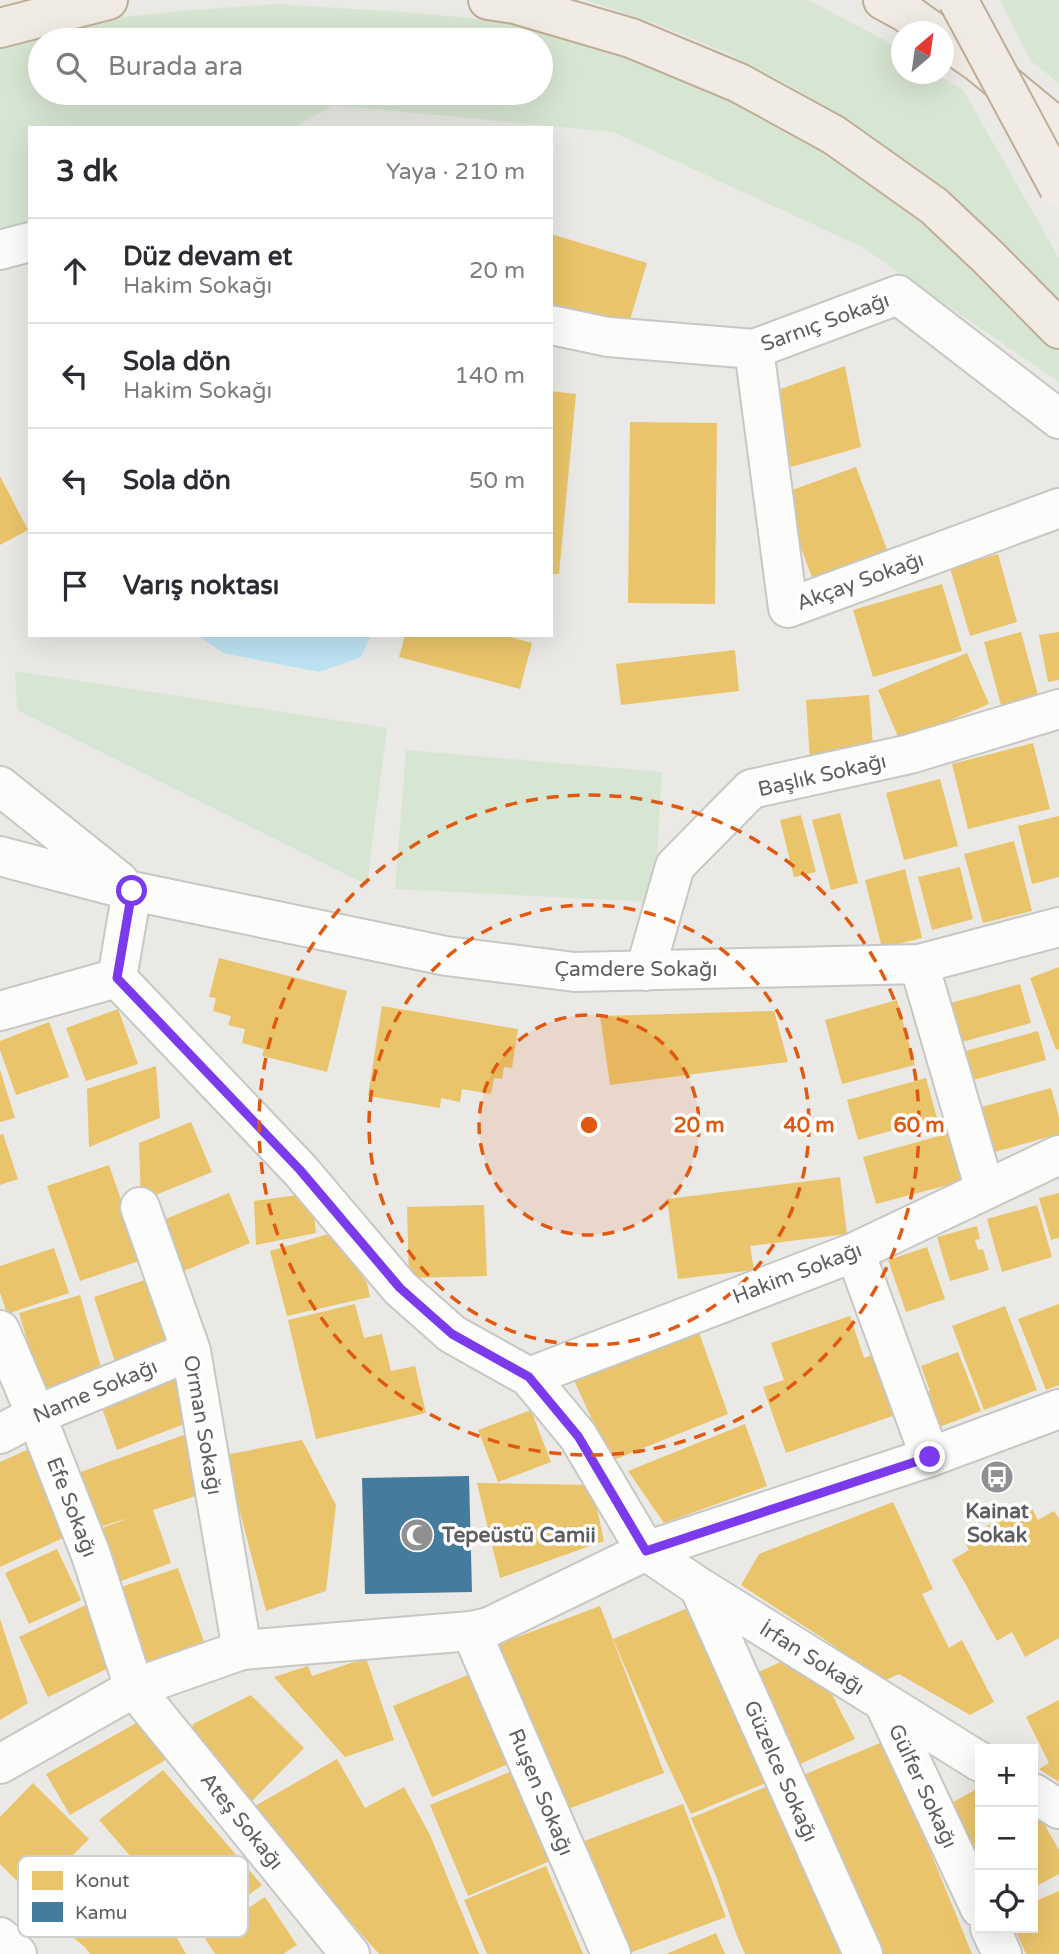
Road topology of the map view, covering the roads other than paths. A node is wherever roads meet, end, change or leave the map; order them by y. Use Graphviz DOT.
graph roads {
  1 [pos="108,0"];
  2 [pos="488,0"];
  3 [pos="883,0"];
  4 [pos="958,0"];
  5 [pos="918,21"];
  6 [pos="0,28"];
  7 [pos="954,46"];
  8 [pos="1059,130"];
  9 [pos="1059,188"];
  10 [pos="28,243"];
  11 [pos="0,250"];
  12 [pos="1049,320"];
  13 [pos="553,325"];
  14 [pos="754,349"];
  15 [pos="1059,419"];
  16 [pos="1059,508"];
  17 [pos="1059,709"];
  18 [pos="0,786"];
  19 [pos="0,856"];
  20 [pos="132,891"];
  21 [pos="1059,927"];
  22 [pos="919,964"];
  23 [pos="645,971"];
  24 [pos="117,978"];
  25 [pos="0,1011"];
  26 [pos="1059,1155"];
  27 [pos="985,1190"];
  28 [pos="140,1207"];
  29 [pos="855,1251"];
  30 [pos="0,1330"];
  31 [pos="191,1351"];
  32 [pos="529,1377"];
  33 [pos="36,1415"];
  34 [pos="1057,1416"];
  35 [pos="0,1434"];
  36 [pos="930,1457"];
  37 [pos="646,1551"];
  38 [pos="699,1587"];
  39 [pos="471,1631"];
  40 [pos="242,1650"];
  41 [pos="134,1688"];
  42 [pos="884,1703"];
  43 [pos="975,1759"];
  44 [pos="0,1763"];
  45 [pos="1038,1796"];
  46 [pos="1059,1809"];
  47 [pos="975,1897"];
  48 [pos="992,1933"];
  49 [pos="0,1937"];
  50 [pos="17,1954"];
  51 [pos="350,1954"];
  52 [pos="611,1954"];
  53 [pos="863,1954"];
  54 [pos="1002,1954"];
  1 -- 6 [label="highway"];
  2 -- 12 [label="highway"];
  3 -- 5 [label="highway"];
  4 -- 9 [label="highway, bridge"];
  7 -- 8 [label="highway"];
  10 -- 11 [label="street"];
  13 -- 14 [label="street, Sarnıç Sokağı"];
  14 -- 15 [label="street, Sarnıç Sokağı"];
  14 -- 16 [label="street, Akçay Sokağı"];
  17 -- 23 [label="street, Başlık Sokağı"];
  18 -- 20 [label="street"];
  19 -- 20 [label="street, Çamdere Sokağı"];
  20 -- 23 [label="street, Çamdere Sokağı"];
  20 -- 24 [label="street"];
  21 -- 22 [label="street, Çamdere Sokağı"];
  22 -- 23 [label="street, Çamdere Sokağı"];
  22 -- 27 [label="street"];
  24 -- 25 [label="street"];
  24 -- 32 [label="street"];
  26 -- 27 [label="street, Hakim Sokağı"];
  27 -- 29 [label="street, Hakim Sokağı"];
  28 -- 31 [label="street, Orman Sokağı"];
  29 -- 32 [label="street, Hakim Sokağı"];
  29 -- 36 [label="street"];
  30 -- 33 [label="street, Efe Sokağı"];
  31 -- 33 [label="street, Name Sokağı"];
  31 -- 40 [label="street, Orman Sokağı"];
  32 -- 37 [label="street"];
  33 -- 35 [label="street, Name Sokağı"];
  33 -- 41 [label="street, Efe Sokağı"];
  34 -- 36 [label="street"];
  36 -- 37 [label="street"];
  37 -- 38 [label="street, İrfan Sokağı"];
  37 -- 39 [label="street"];
  38 -- 42 [label="street, İrfan Sokağı"];
  38 -- 53 [label="street, Güzelce Sokağı"];
  39 -- 40 [label="street"];
  39 -- 52 [label="street, Ruşen Sokağı"];
  40 -- 41 [label="street"];
  41 -- 44 [label="street"];
  41 -- 51 [label="street, Ateş Sokağı"];
  42 -- 43 [label="street, İrfan Sokağı"];
  42 -- 47 [label="street, Gülfer Sokağı"];
  45 -- 46 [label="street"];
  48 -- 54 [label="street"];
  49 -- 50 [label="street"];
}
